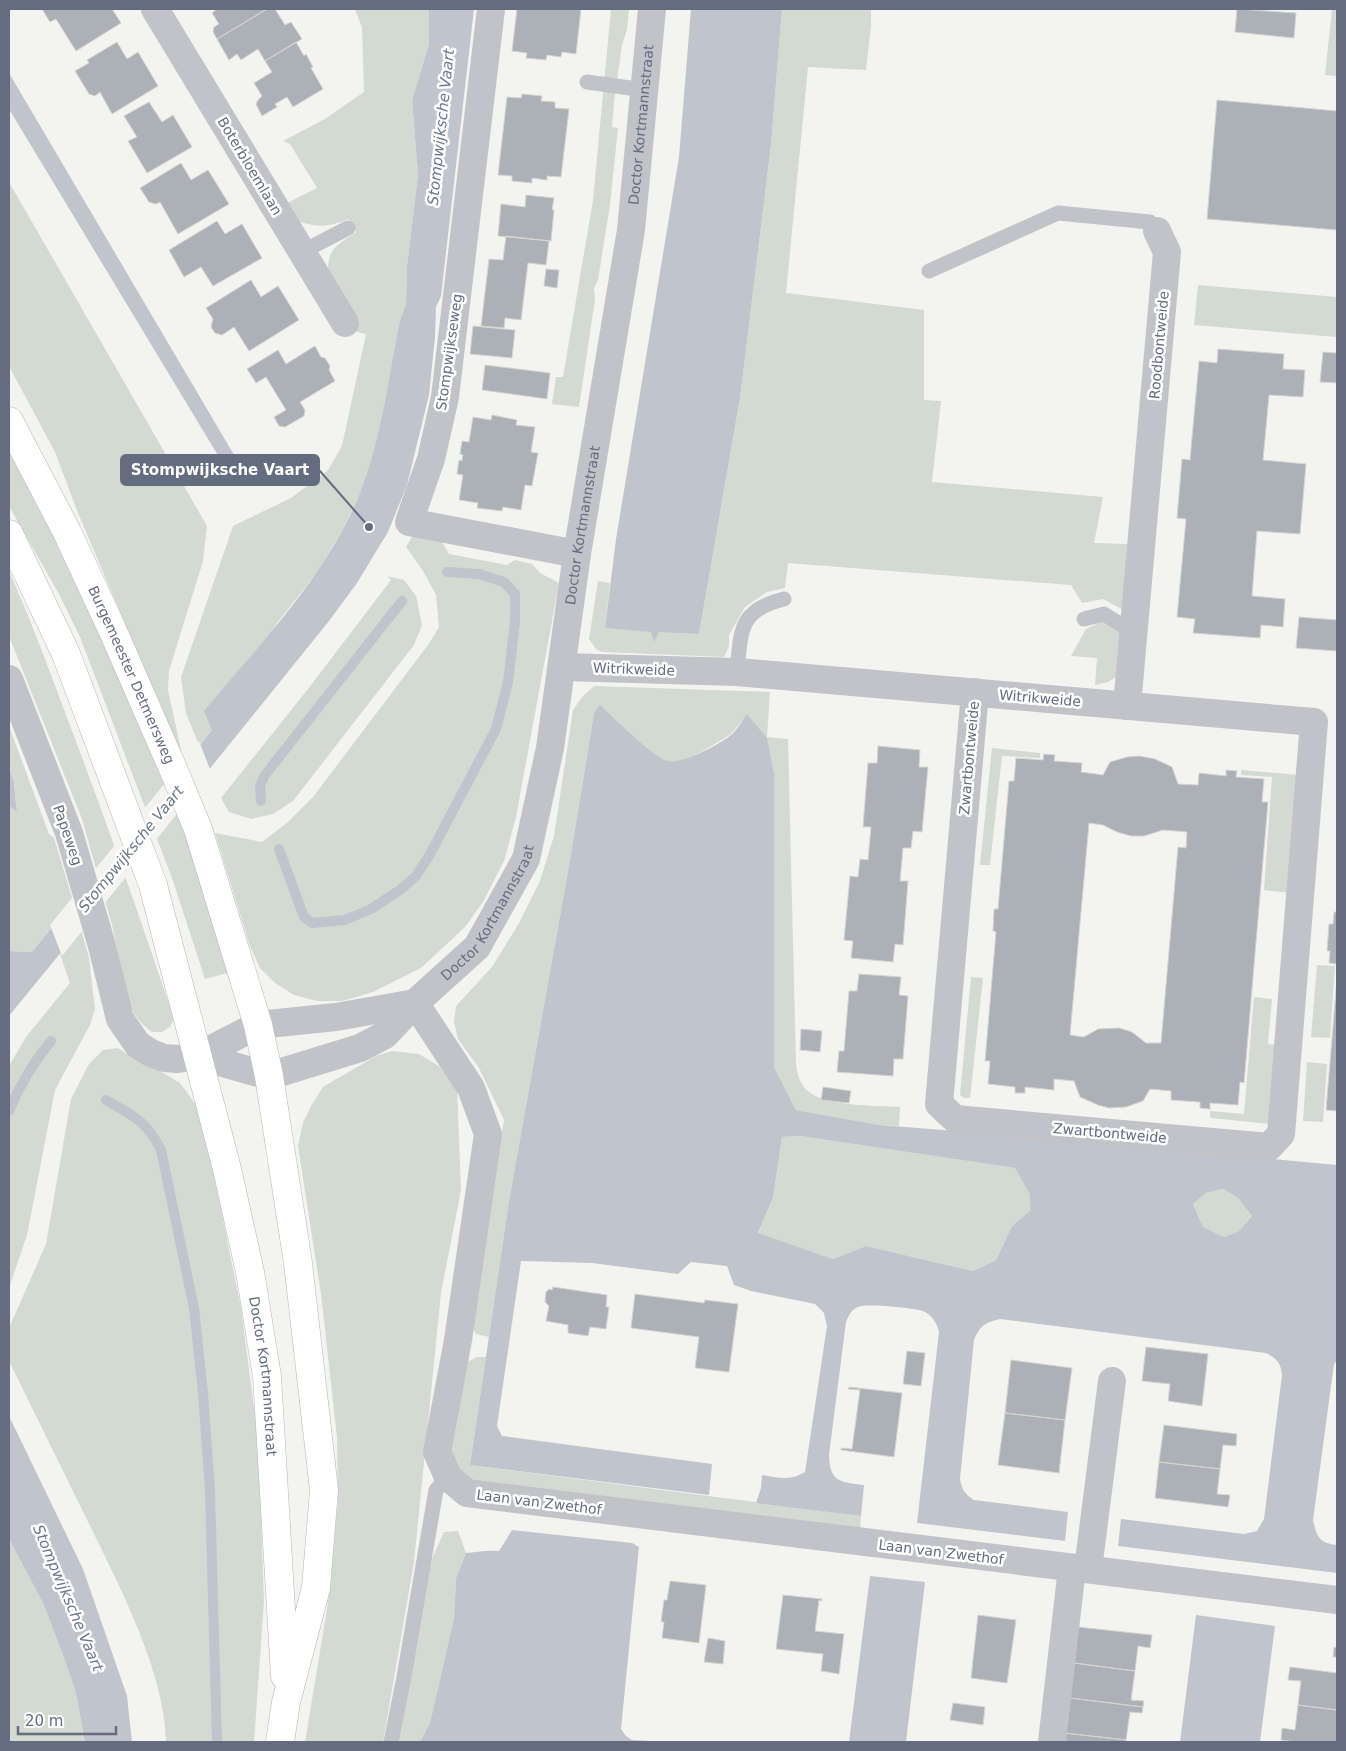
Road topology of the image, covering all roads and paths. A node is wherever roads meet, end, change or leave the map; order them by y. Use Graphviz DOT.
graph roads {
  1 [pos="155,9"];
  2 [pos="491,9"];
  3 [pos="652,9"];
  4 [pos="587,82"];
  5 [pos="645,90"];
  6 [pos="348,228"];
  7 [pos="1157,231"];
  8 [pos="302,252"];
  9 [pos="929,271"];
  10 [pos="345,323"];
  11 [pos="9,421"];
  12 [pos="9,534"];
  13 [pos="577,554"];
  14 [pos="784,599"];
  15 [pos="1084,619"];
  16 [pos="1133,632"];
  17 [pos="562,667"];
  18 [pos="737,672"];
  19 [pos="9,679"];
  20 [pos="975,692"];
  21 [pos="1127,706"];
  22 [pos="1314,722"];
  23 [pos="415,1003"];
  24 [pos="258,1025"];
  25 [pos="198,1056"];
  26 [pos="269,1076"];
  27 [pos="1112,1381"];
  28 [pos="448,1477"];
  29 [pos="1080,1569"];
  30 [pos="1337,1600"];
  31 [pos="286,1702"];
  32 [pos="280,1742"];
  33 [pos="390,1742"];
  34 [pos="1052,1742"];
  1 -- 8 [label="street, Boterbloemlaan"];
  2 -- 13 [label="street, Stompwijkseweg"];
  3 -- 5 [label="street, Doctor Kortmannstraat"];
  4 -- 5 [label="lane"];
  5 -- 13 [label="street, Doctor Kortmannstraat"];
  6 -- 8 [label="lane"];
  7 -- 9 [label="lane, Roodbontweide"];
  7 -- 16 [label="street, Roodbontweide"];
  8 -- 10 [label="street, Boterbloemlaan"];
  11 -- 24 [label="main road, Burgemeester Detmersweg"];
  12 -- 25 [label="main road"];
  13 -- 17 [label="street, Doctor Kortmannstraat"];
  14 -- 18 [label="lane"];
  15 -- 16 [label="lane"];
  16 -- 21 [label="street, Roodbontweide"];
  17 -- 18 [label="street, Witrikweide"];
  17 -- 23 [label="street, Doctor Kortmannstraat"];
  18 -- 20 [label="street, Witrikweide"];
  19 -- 25 [label="street, Papeweg"];
  20 -- 21 [label="street, Witrikweide"];
  20 -- 22 [label="street, Zwartbontweide"];
  21 -- 22 [label="street, Witrikweide"];
  23 -- 24 [label="street"];
  23 -- 26 [label="street, Doctor Kortmannstraat"];
  23 -- 28 [label="street, Laan van Zwethof"];
  24 -- 25 [label="street"];
  24 -- 26 [label="main road, Doctor Kortmannstraat"];
  25 -- 26 [label="street"];
  25 -- 31 [label="main road, Doctor Kortmannstraat"];
  26 -- 31 [label="main road, Doctor Kortmannstraat"];
  27 -- 29 [label="street"];
  28 -- 29 [label="street, Laan van Zwethof"];
  28 -- 33 [label="lane"];
  29 -- 30 [label="street, Laan van Zwethof"];
  29 -- 34 [label="street"];
  31 -- 32 [label="main road, Doctor Kortmannstraat"];
}
